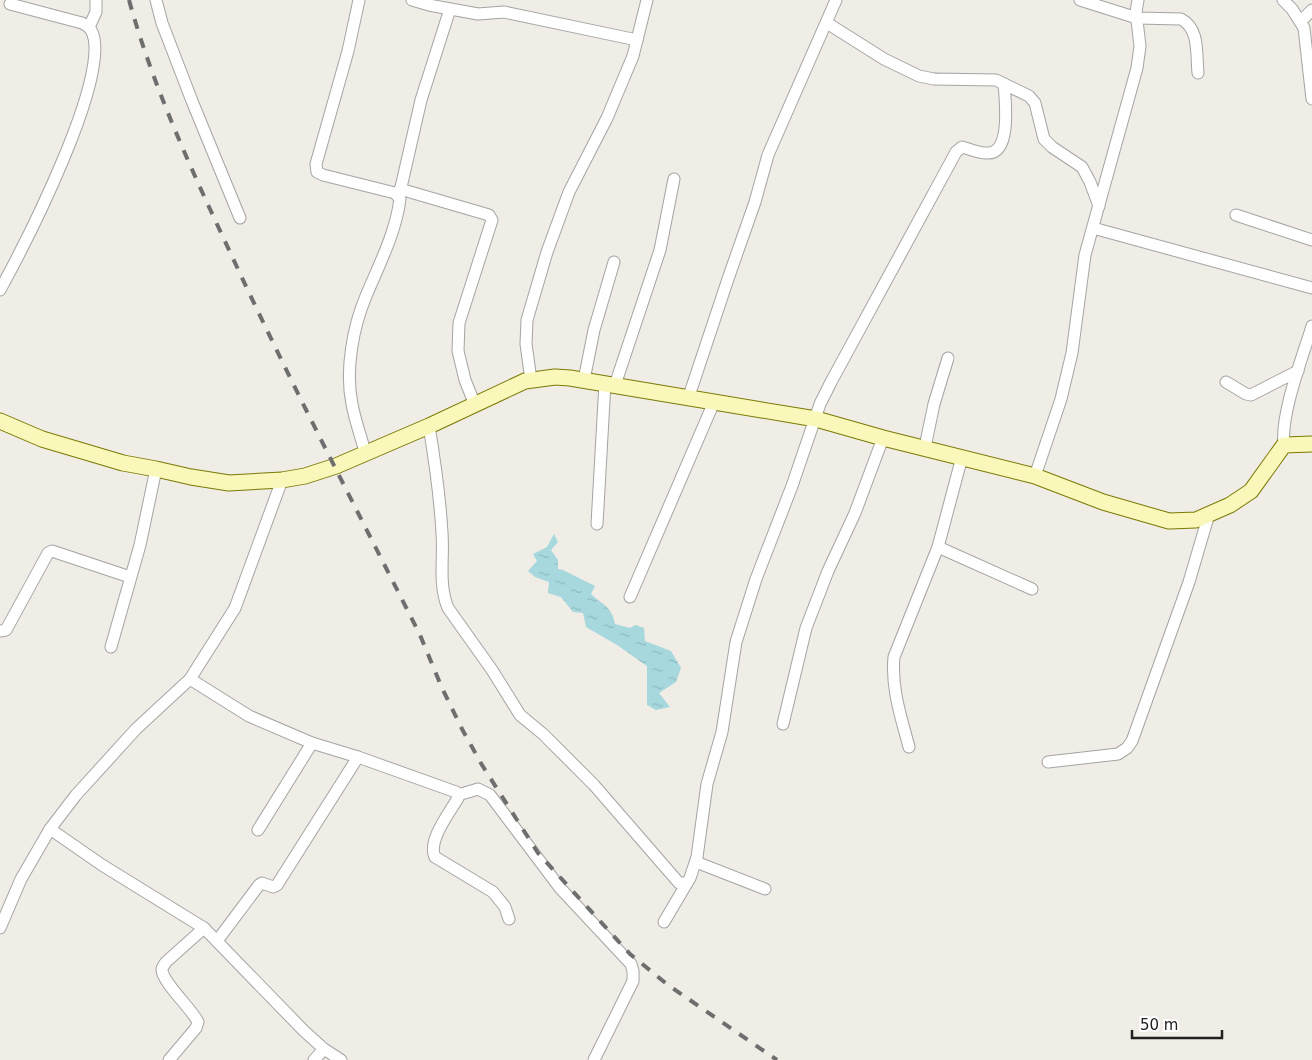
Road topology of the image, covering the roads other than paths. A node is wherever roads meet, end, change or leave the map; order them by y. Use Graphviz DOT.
graph roads {
  1 [pos="96,0"];
  2 [pos="156,0"];
  3 [pos="359,0"];
  4 [pos="412,0"];
  5 [pos="647,0"];
  6 [pos="836,0"];
  7 [pos="1080,0"];
  8 [pos="1138,0"];
  9 [pos="1285,0"];
  10 [pos="10,4"];
  11 [pos="450,9"];
  12 [pos="1312,10"];
  13 [pos="1137,18"];
  14 [pos="1301,21"];
  15 [pos="827,22"];
  16 [pos="89,27"];
  17 [pos="637,40"];
  18 [pos="1198,73"];
  19 [pos="1004,84"];
  20 [pos="1312,99"];
  21 [pos="674,178"];
  22 [pos="400,192"];
  23 [pos="1098,206"];
  24 [pos="1236,215"];
  25 [pos="240,218"];
  26 [pos="1093,228"];
  27 [pos="1312,240"];
  28 [pos="614,262"];
  29 [pos="1,287"];
  30 [pos="1312,288"];
  31 [pos="1312,326"];
  32 [pos="948,358"];
  33 [pos="1298,371"];
  34 [pos="531,380"];
  35 [pos="584,380"];
  36 [pos="1226,382"];
  37 [pos="610,384"];
  38 [pos="688,399"];
  39 [pos="714,402"];
  40 [pos="475,405"];
  41 [pos="816,419"];
  42 [pos="1,424"];
  43 [pos="429,426"];
  44 [pos="883,438"];
  45 [pos="1312,444"];
  46 [pos="1284,445"];
  47 [pos="925,447"];
  48 [pos="365,452"];
  49 [pos="962,457"];
  50 [pos="156,469"];
  51 [pos="1035,476"];
  52 [pos="282,480"];
  53 [pos="1209,514"];
  54 [pos="597,524"];
  55 [pos="938,547"];
  56 [pos="130,577"];
  57 [pos="1032,589"];
  58 [pos="630,597"];
  59 [pos="0,632"];
  60 [pos="110,648"];
  61 [pos="190,679"];
  62 [pos="783,724"];
  63 [pos="312,743"];
  64 [pos="909,747"];
  65 [pos="358,757"];
  66 [pos="1048,762"];
  67 [pos="458,795"];
  68 [pos="50,829"];
  69 [pos="258,830"];
  70 [pos="696,862"];
  71 [pos="686,883"];
  72 [pos="765,889"];
  73 [pos="509,918"];
  74 [pos="664,922"];
  75 [pos="0,928"];
  76 [pos="204,928"];
  77 [pos="217,941"];
  78 [pos="324,1049"];
  79 [pos="169,1060"];
  80 [pos="314,1060"];
  81 [pos="341,1060"];
  82 [pos="594,1060"];
  1 -- 16 [label="street"];
  2 -- 25 [label="street"];
  3 -- 22 [label="street"];
  4 -- 11 [label="street"];
  5 -- 17 [label="street"];
  6 -- 15 [label="street"];
  7 -- 13 [label="street"];
  8 -- 13 [label="street"];
  9 -- 14 [label="street"];
  10 -- 16 [label="street"];
  11 -- 17 [label="street"];
  11 -- 22 [label="street"];
  12 -- 14 [label="street"];
  13 -- 18 [label="street"];
  13 -- 23 [label="street"];
  14 -- 20 [label="street"];
  15 -- 19 [label="street"];
  15 -- 38 [label="street"];
  16 -- 29 [label="street"];
  17 -- 34 [label="street"];
  19 -- 23 [label="street"];
  19 -- 41 [label="street"];
  21 -- 37 [label="street"];
  22 -- 40 [label="street"];
  22 -- 48 [label="street"];
  23 -- 26 [label="street"];
  24 -- 27 [label="street"];
  26 -- 30 [label="street"];
  26 -- 51 [label="street"];
  28 -- 35 [label="street"];
  31 -- 33 [label="street"];
  32 -- 47 [label="street"];
  33 -- 36 [label="street"];
  33 -- 46 [label="street"];
  34 -- 35 [label="street"];
  34 -- 40 [label="street"];
  35 -- 37 [label="street"];
  37 -- 38 [label="street"];
  37 -- 54 [label="street"];
  38 -- 39 [label="street"];
  39 -- 41 [label="street"];
  39 -- 58 [label="street"];
  40 -- 43 [label="street"];
  41 -- 44 [label="street"];
  41 -- 70 [label="street"];
  42 -- 50 [label="street"];
  43 -- 48 [label="street"];
  43 -- 71 [label="street"];
  44 -- 47 [label="street"];
  44 -- 62 [label="street"];
  45 -- 46 [label="street"];
  46 -- 53 [label="street"];
  47 -- 49 [label="street"];
  48 -- 52 [label="street"];
  49 -- 51 [label="street"];
  49 -- 55 [label="street"];
  50 -- 52 [label="street"];
  50 -- 56 [label="street"];
  51 -- 53 [label="street"];
  52 -- 61 [label="street"];
  53 -- 66 [label="street"];
  55 -- 57 [label="street"];
  55 -- 64 [label="street"];
  56 -- 59 [label="street"];
  56 -- 60 [label="street"];
  61 -- 63 [label="street"];
  61 -- 68 [label="street"];
  63 -- 65 [label="street"];
  63 -- 69 [label="street"];
  65 -- 67 [label="street"];
  65 -- 77 [label="street"];
  67 -- 73 [label="street"];
  67 -- 82 [label="street"];
  68 -- 75 [label="street"];
  68 -- 76 [label="street"];
  70 -- 71 [label="street"];
  70 -- 72 [label="street"];
  71 -- 74 [label="street"];
  76 -- 77 [label="street"];
  76 -- 79 [label="street"];
  77 -- 78 [label="street"];
  78 -- 80 [label="street"];
  78 -- 81 [label="street"];
}
